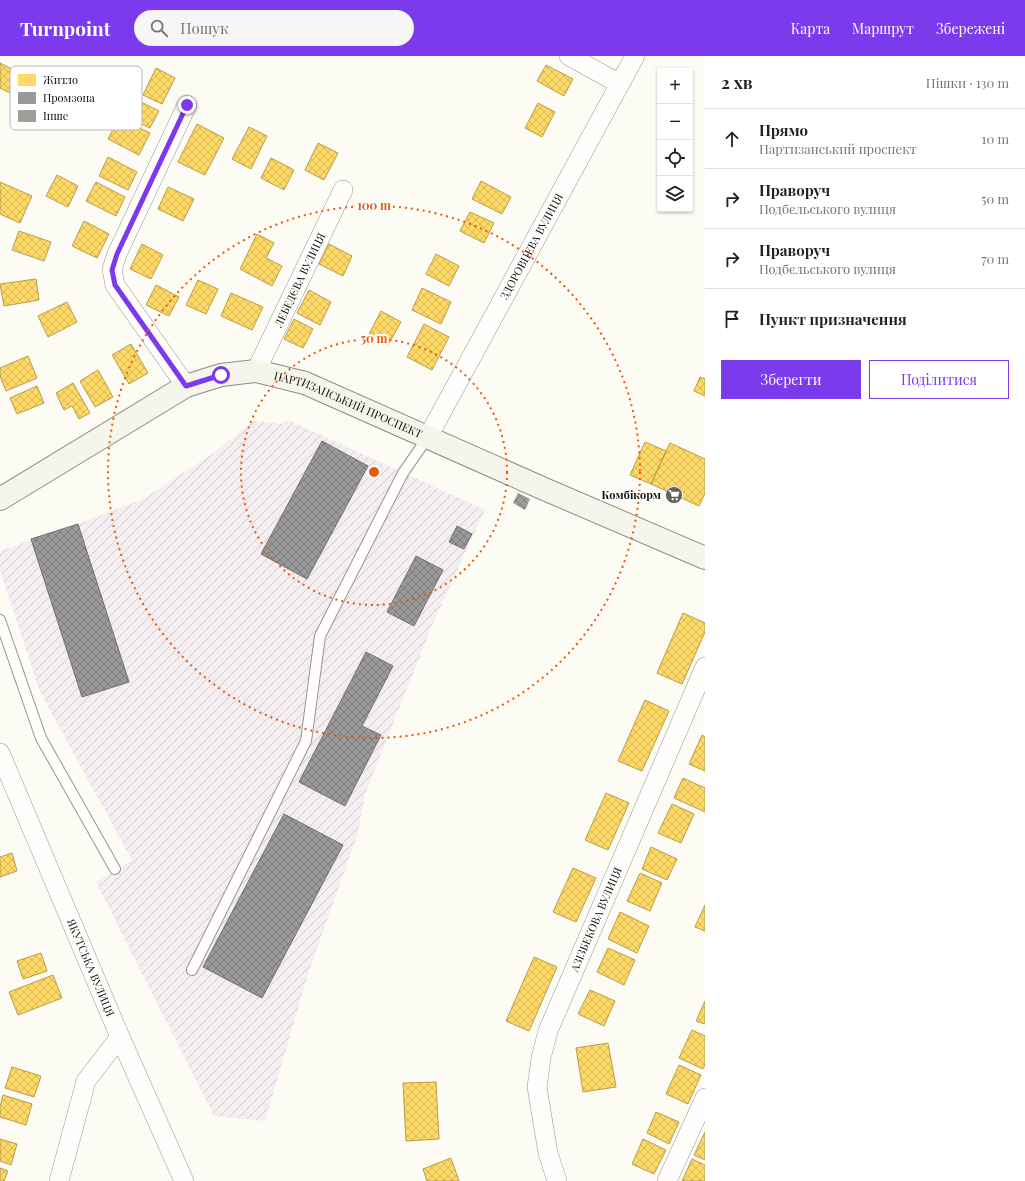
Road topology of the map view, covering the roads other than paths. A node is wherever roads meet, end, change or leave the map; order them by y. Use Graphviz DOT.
graph roads {
  1 [pos="569,56"];
  2 [pos="635,56"];
  3 [pos="620,84"];
  4 [pos="187,105"];
  5 [pos="343,190"];
  6 [pos="256,371"];
  7 [pos="186,386"];
  8 [pos="428,437"];
  9 [pos="0,499"];
  10 [pos="705,558"];
  11 [pos="0,620"];
  12 [pos="705,667"];
  13 [pos="0,753"];
  14 [pos="115,869"];
  15 [pos="192,970"];
  16 [pos="120,1037"];
  17 [pos="705,1098"];
  18 [pos="59,1181"];
  19 [pos="184,1181"];
  20 [pos="557,1181"];
  21 [pos="667,1181"];
  1 -- 3 [label="street"];
  2 -- 3 [label="street, ЗДОРОВЦЕВА ВУЛИЦЯ"];
  3 -- 8 [label="street, ЗДОРОВЦЕВА ВУЛИЦЯ"];
  4 -- 7 [label="street"];
  5 -- 6 [label="street, ЛЕБЕДЄВА ВУЛИЦЯ"];
  6 -- 7 [label="street, ПАРТИЗАНСЬКИЙ ПРОСПЕКТ"];
  6 -- 8 [label="street, ПАРТИЗАНСЬКИЙ ПРОСПЕКТ"];
  7 -- 9 [label="street, ПАРТИЗАНСЬКИЙ ПРОСПЕКТ"];
  8 -- 10 [label="street, ПАРТИЗАНСЬКИЙ ПРОСПЕКТ"];
  8 -- 15 [label="lane"];
  11 -- 14 [label="lane"];
  12 -- 20 [label="street, АЗІЗБЕКОВА ВУЛИЦЯ"];
  13 -- 16 [label="street, ЯКУТСЬКА ВУЛИЦЯ"];
  16 -- 18 [label="street"];
  16 -- 19 [label="street, ЯКУТСЬКА ВУЛИЦЯ"];
  17 -- 21 [label="street"];
}
